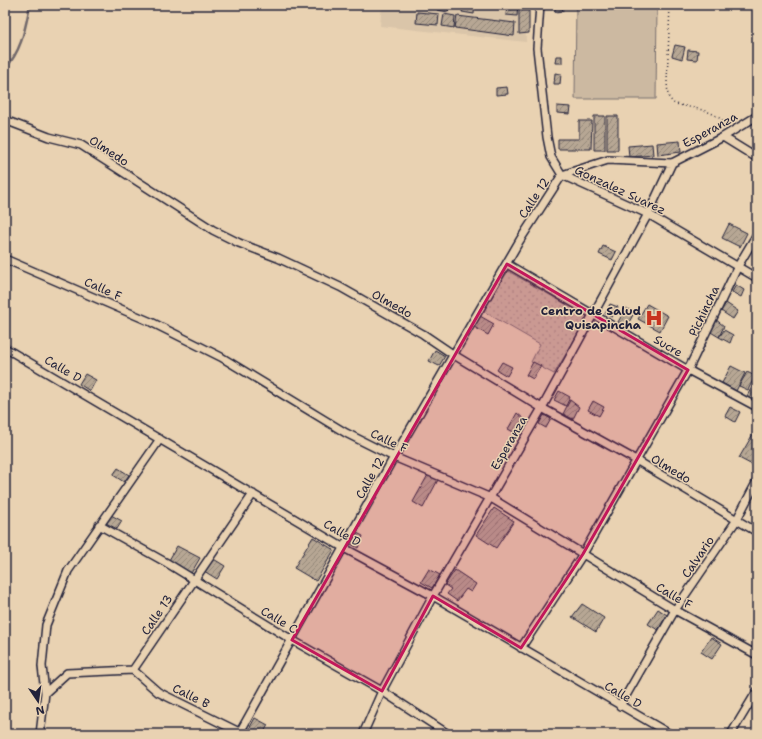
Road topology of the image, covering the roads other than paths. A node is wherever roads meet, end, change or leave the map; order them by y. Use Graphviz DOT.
graph roads {
  1 [pos="540,5"];
  2 [pos="757,116"];
  3 [pos="8,121"];
  4 [pos="723,137"];
  5 [pos="757,158"];
  6 [pos="672,163"];
  7 [pos="562,175"];
  8 [pos="648,214"];
  9 [pos="757,234"];
  10 [pos="5,259"];
  11 [pos="507,264"];
  12 [pos="738,266"];
  13 [pos="757,278"];
  14 [pos="593,314"];
  15 [pos="5,348"];
  16 [pos="454,355"];
  17 [pos="688,370"];
  18 [pos="757,407"];
  19 [pos="542,408"];
  20 [pos="160,439"];
  21 [pos="394,457"];
  22 [pos="636,460"];
  23 [pos="757,482"];
  24 [pos="253,494"];
  25 [pos="491,498"];
  26 [pos="736,521"];
  27 [pos="99,525"];
  28 [pos="757,532"];
  29 [pos="344,548"];
  30 [pos="583,554"];
  31 [pos="193,581"];
  32 [pos="433,596"];
  33 [pos="675,610"];
  34 [pos="292,640"];
  35 [pos="521,648"];
  36 [pos="757,655"];
  37 [pos="133,670"];
  38 [pos="757,690"];
  39 [pos="382,691"];
  40 [pos="45,693"];
  41 [pos="620,706"];
  42 [pos="242,733"];
  43 [pos="40,734"];
  44 [pos="363,734"];
  45 [pos="448,734"];
  46 [pos="670,734"];
  47 [pos="731,734"];
  1 -- 7 [label="street, Gonzalez Suarez"];
  2 -- 4 [label="street, Esperanza"];
  3 -- 16 [label="street, Olmedo"];
  4 -- 5 [label="street"];
  4 -- 6 [label="street, Esperanza"];
  6 -- 7 [label="street, Esperanza"];
  6 -- 8 [label="street, Esperanza"];
  7 -- 8 [label="street, Gonzalez Suarez"];
  7 -- 11 [label="street, Calle 12"];
  8 -- 12 [label="street, Gonzalez Suarez"];
  8 -- 14 [label="street, Esperanza"];
  9 -- 12 [label="street, Pichincha"];
  10 -- 21 [label="street, Calle F"];
  11 -- 14 [label="street, Sucre"];
  11 -- 16 [label="street, Calle 12"];
  12 -- 13 [label="street, Gonzalez Suarez"];
  12 -- 17 [label="street, Pichincha"];
  14 -- 17 [label="street, Sucre"];
  14 -- 19 [label="street, Esperanza"];
  15 -- 20 [label="street, Calle D"];
  16 -- 19 [label="street, Olmedo"];
  16 -- 21 [label="street, Calle 12"];
  17 -- 18 [label="street, Sucre"];
  17 -- 22 [label="street, Pichincha"];
  19 -- 22 [label="street, Olmedo"];
  19 -- 25 [label="street, Esperanza"];
  20 -- 24 [label="street, Calle D"];
  20 -- 27 [label="street"];
  21 -- 25 [label="street, Calle F"];
  21 -- 29 [label="street, Calle 12"];
  22 -- 26 [label="street, Olmedo"];
  22 -- 30 [label="street, Pichincha"];
  23 -- 26 [label="street, Calvario"];
  24 -- 29 [label="street, Calle D"];
  24 -- 31 [label="street, Calle 13"];
  25 -- 30 [label="street, Calle F"];
  25 -- 32 [label="street, Esperanza"];
  26 -- 28 [label="street, Olmedo"];
  26 -- 33 [label="street, Calvario"];
  27 -- 31 [label="street, Calle C"];
  27 -- 40 [label="street"];
  29 -- 32 [label="street, Calle D"];
  29 -- 34 [label="street, Calle 12"];
  30 -- 33 [label="street, Calle F"];
  30 -- 35 [label="street, Pichincha"];
  31 -- 34 [label="street, Calle C"];
  31 -- 37 [label="street, Calle 13"];
  32 -- 35 [label="street, Calle D"];
  32 -- 39 [label="street, Esperanza"];
  33 -- 36 [label="street, Calle F"];
  33 -- 41 [label="street, Calvario"];
  34 -- 39 [label="street, Calle C"];
  34 -- 42 [label="street, Calle 12"];
  35 -- 41 [label="street, Calle D"];
  37 -- 40 [label="street"];
  37 -- 42 [label="street, Calle B"];
  38 -- 47 [label="street"];
  39 -- 44 [label="street, Esperanza"];
  39 -- 45 [label="street, Calle C"];
  40 -- 43 [label="street"];
  41 -- 46 [label="street, Calle D"];
}
